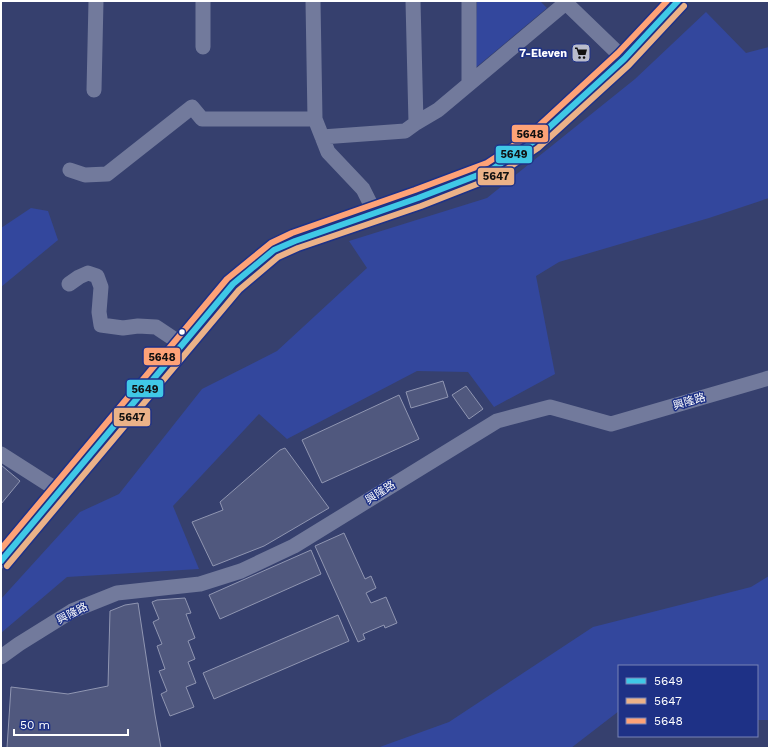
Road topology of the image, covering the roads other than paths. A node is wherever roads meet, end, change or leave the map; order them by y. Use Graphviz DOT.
graph roads {
  1 [pos="96,1"];
  2 [pos="203,1"];
  3 [pos="313,1"];
  4 [pos="413,1"];
  5 [pos="468,1"];
  6 [pos="678,1"];
  7 [pos="566,2"];
  8 [pos="203,46"];
  9 [pos="624,59"];
  10 [pos="469,84"];
  11 [pos="94,90"];
  12 [pos="315,119"];
  13 [pos="416,123"];
  14 [pos="322,136"];
  15 [pos="70,170"];
  16 [pos="374,213"];
  17 [pos="69,284"];
  18 [pos="182,345"];
  19 [pos="769,378"];
  20 [pos="1,454"];
  21 [pos="59,491"];
  22 [pos="1,561"];
  23 [pos="1,657"];
  1 -- 11 [label="street"];
  2 -- 8 [label="street"];
  3 -- 12 [label="street"];
  4 -- 13 [label="street"];
  5 -- 10 [label="street"];
  6 -- 9 [label="street"];
  7 -- 9 [label="street"];
  7 -- 10 [label="street"];
  9 -- 16 [label="street"];
  10 -- 13 [label="street"];
  12 -- 14 [label="street"];
  12 -- 15 [label="street"];
  13 -- 14 [label="street"];
  14 -- 16 [label="street"];
  16 -- 18 [label="street"];
  17 -- 18 [label="street"];
  18 -- 21 [label="street"];
  19 -- 23 [label="street, 興隆路"];
  20 -- 21 [label="street"];
  21 -- 22 [label="street"];
}
